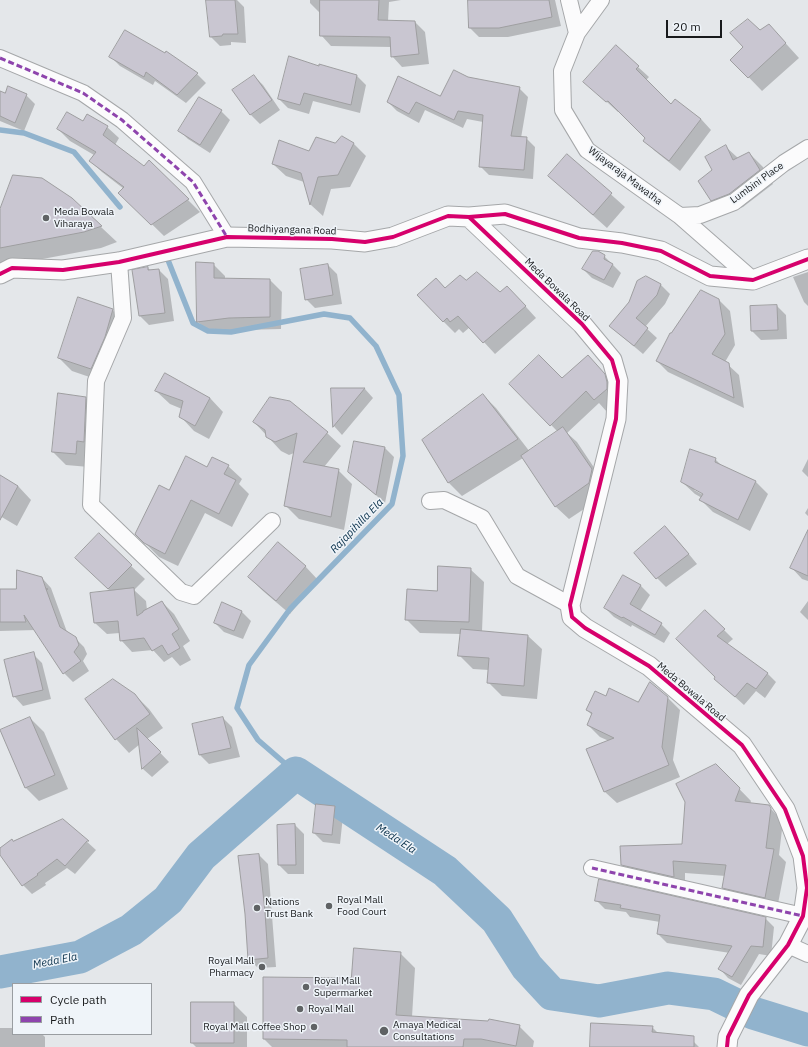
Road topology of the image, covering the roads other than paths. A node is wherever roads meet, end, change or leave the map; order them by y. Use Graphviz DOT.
graph roads {
  1 [pos="569,0"];
  2 [pos="601,0"];
  3 [pos="577,33"];
  4 [pos="0,58"];
  5 [pos="808,148"];
  6 [pos="680,216"];
  7 [pos="469,217"];
  8 [pos="227,237"];
  9 [pos="808,259"];
  10 [pos="119,262"];
  11 [pos="0,274"];
  12 [pos="753,280"];
  13 [pos="430,500"];
  14 [pos="272,521"];
  15 [pos="570,605"];
  16 [pos="592,868"];
  17 [pos="803,916"];
  18 [pos="788,945"];
  19 [pos="808,954"];
  20 [pos="728,1042"];
  1 -- 3 [label="street"];
  2 -- 3 [label="street, Wijayaraja Mawatha"];
  3 -- 6 [label="street, Wijayaraja Mawatha"];
  4 -- 8 [label="street"];
  5 -- 6 [label="street, Lumbini Place"];
  6 -- 12 [label="street, Wijayaraja Mawatha"];
  7 -- 8 [label="street, Bodhiyangana Road"];
  7 -- 12 [label="street, Bodhiyangana Road"];
  7 -- 15 [label="street, Meda Bowala Road"];
  8 -- 10 [label="street, Bodhiyangana Road"];
  9 -- 12 [label="street, Bodhiyangana Road"];
  10 -- 11 [label="street, Bodhiyangana Road"];
  10 -- 14 [label="street"];
  13 -- 15 [label="street"];
  15 -- 17 [label="street, Meda Bowala Road"];
  16 -- 17 [label="street"];
  17 -- 18 [label="street, Meda Bowala Road"];
  18 -- 19 [label="street"];
  18 -- 20 [label="street, Meda Bowala Road"];
}
